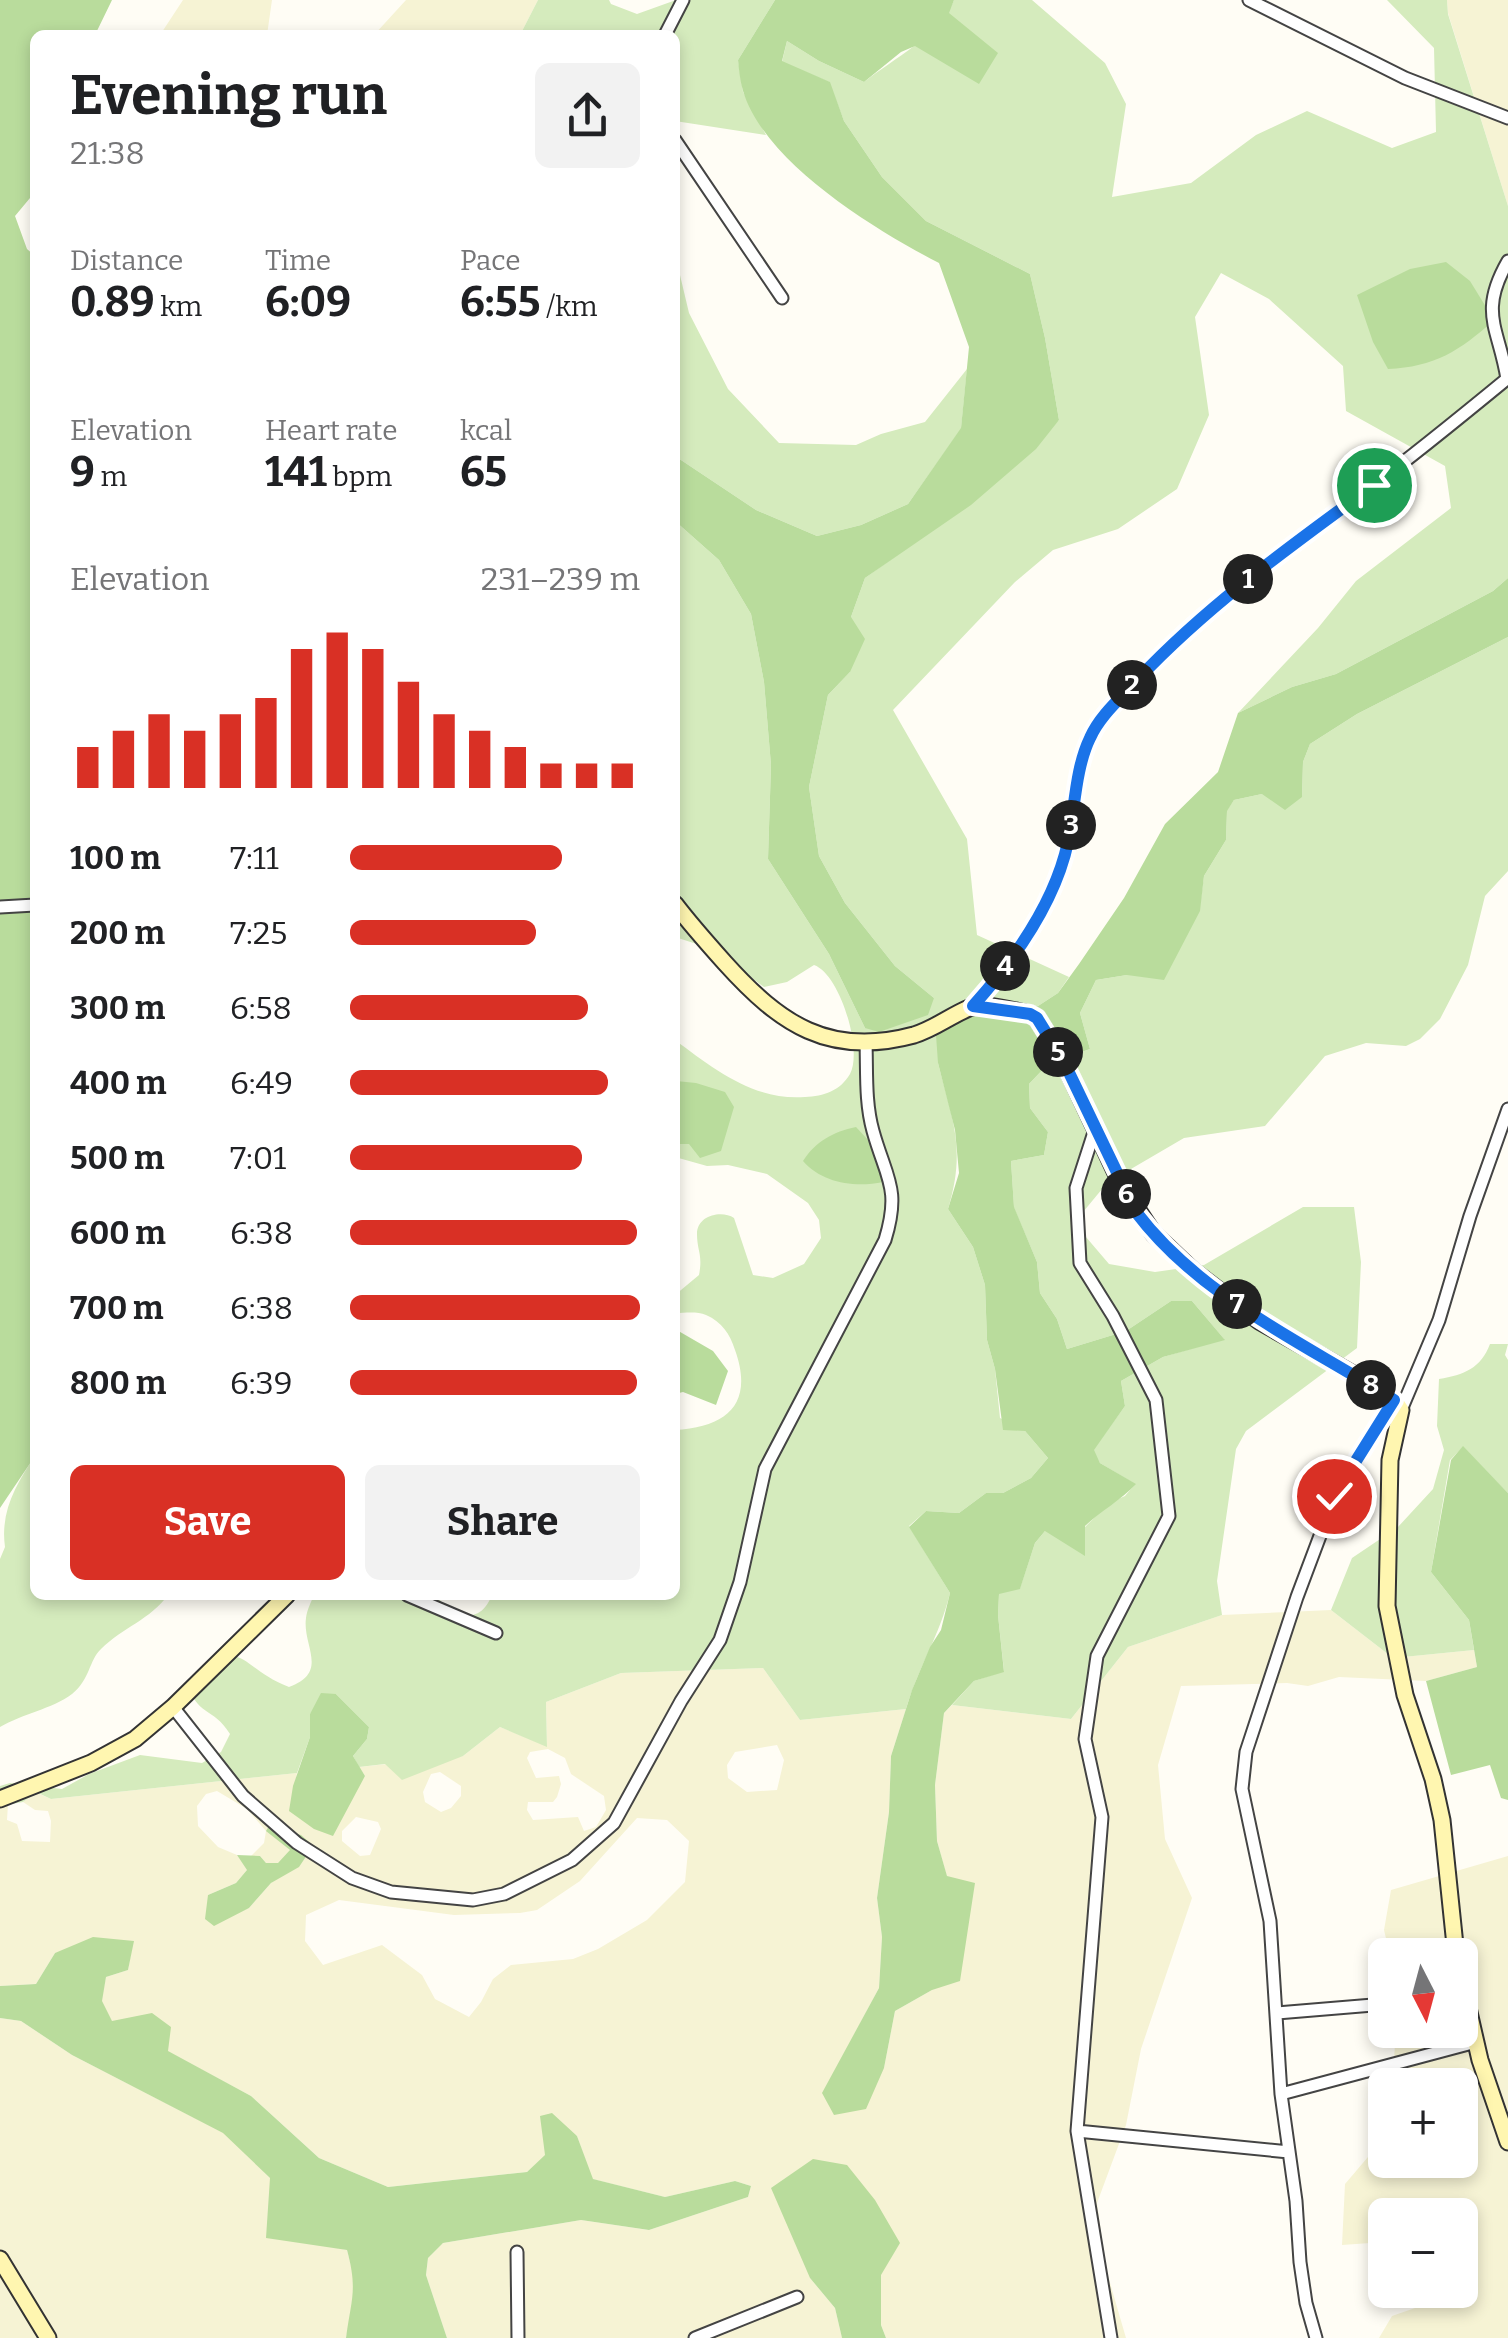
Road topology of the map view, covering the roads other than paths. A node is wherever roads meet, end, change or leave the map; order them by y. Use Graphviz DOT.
graph roads {
  1 [pos="683,0"];
  2 [pos="1249,0"];
  3 [pos="668,30"];
  4 [pos="1508,118"];
  5 [pos="680,147"];
  6 [pos="1508,261"];
  7 [pos="782,298"];
  8 [pos="1507,378"];
  9 [pos="30,905"];
  10 [pos="0,907"];
  11 [pos="680,910"];
  12 [pos="973,1006"];
  13 [pos="866,1042"];
  14 [pos="1508,1109"];
  15 [pos="1096,1126"];
  16 [pos="1398,1405"];
  17 [pos="282,1600"];
  18 [pos="418,1600"];
  19 [pos="496,1633"];
  20 [pos="173,1707"];
  21 [pos="0,1799"];
  22 [pos="1454,1938"];
  23 [pos="1368,2005"];
  24 [pos="1277,2013"];
  25 [pos="1454,2048"];
  26 [pos="1478,2048"];
  27 [pos="1281,2094"];
  28 [pos="1077,2131"];
  29 [pos="1508,2142"];
  30 [pos="1289,2152"];
  31 [pos="517,2252"];
  32 [pos="0,2259"];
  33 [pos="797,2297"];
  34 [pos="48,2338"];
  35 [pos="518,2338"];
  36 [pos="695,2338"];
  37 [pos="1111,2338"];
  38 [pos="1316,2338"];
  1 -- 3 [label="street"];
  2 -- 4 [label="street"];
  5 -- 7 [label="street"];
  6 -- 8 [label="street"];
  8 -- 12 [label="street"];
  9 -- 10 [label="street"];
  11 -- 13 [label="street"];
  12 -- 13 [label="street"];
  12 -- 15 [label="street"];
  13 -- 20 [label="street"];
  14 -- 16 [label="street"];
  15 -- 16 [label="street"];
  15 -- 28 [label="street"];
  16 -- 22 [label="street"];
  16 -- 24 [label="street"];
  17 -- 20 [label="street"];
  18 -- 19 [label="street"];
  20 -- 21 [label="street"];
  23 -- 24 [label="street"];
  24 -- 27 [label="street"];
  25 -- 27 [label="street"];
  26 -- 29 [label="street"];
  27 -- 30 [label="street"];
  28 -- 30 [label="street"];
  28 -- 37 [label="street"];
  30 -- 38 [label="street"];
  31 -- 35 [label="street"];
  32 -- 34 [label="street"];
  33 -- 36 [label="street"];
}
